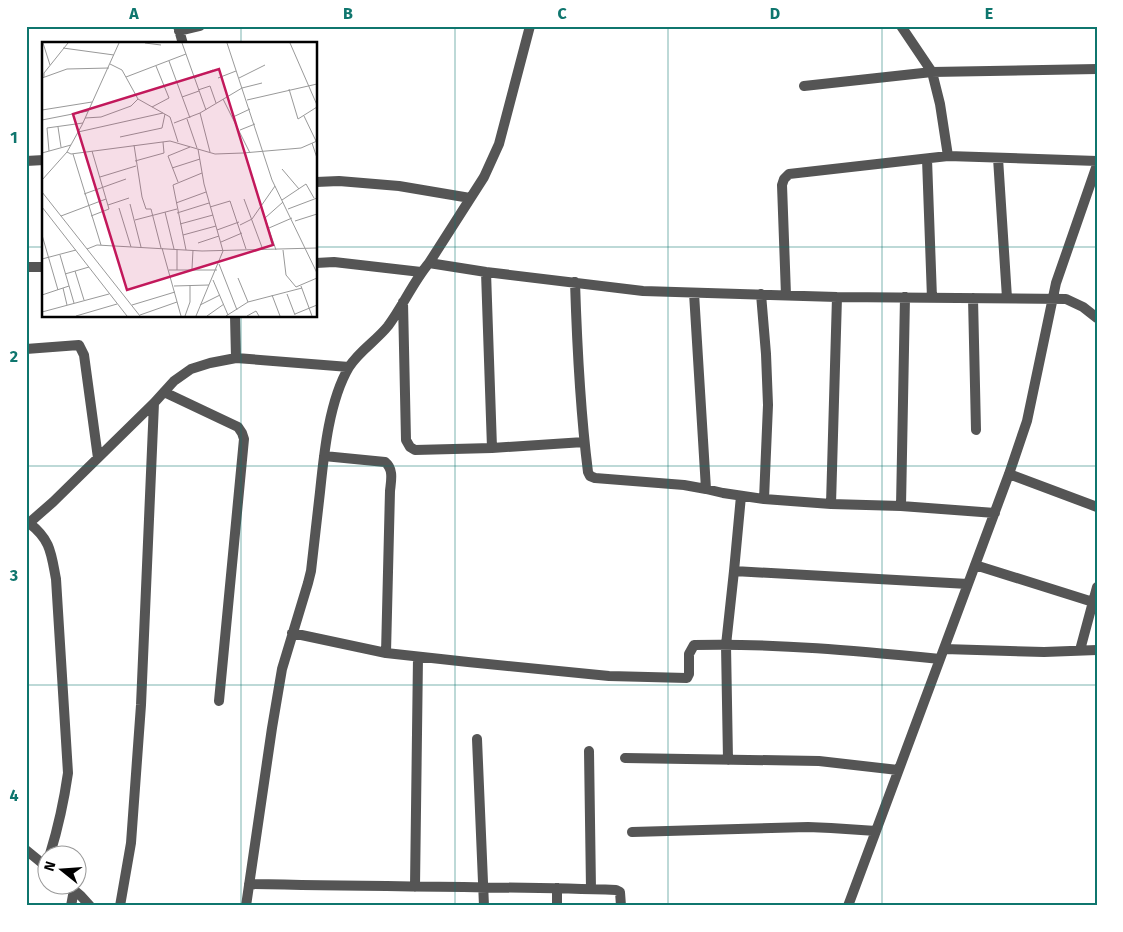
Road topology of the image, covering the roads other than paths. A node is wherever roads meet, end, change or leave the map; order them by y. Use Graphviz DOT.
graph roads {
  1 [pos="200,26"];
  2 [pos="530,26"];
  3 [pos="901,26"];
  4 [pos="179,29"];
  5 [pos="182,42"];
  6 [pos="1097,69"];
  7 [pos="932,72"];
  8 [pos="804,86"];
  9 [pos="948,156"];
  10 [pos="998,158"];
  11 [pos="927,159"];
  12 [pos="42,160"];
  13 [pos="26,161"];
  14 [pos="1097,163"];
  15 [pos="318,182"];
  16 [pos="470,198"];
  17 [pos="429,262"];
  18 [pos="318,263"];
  19 [pos="42,266"];
  20 [pos="26,267"];
  21 [pos="421,272"];
  22 [pos="486,272"];
  23 [pos="575,282"];
  24 [pos="694,293"];
  25 [pos="761,294"];
  26 [pos="786,295"];
  27 [pos="837,297"];
  28 [pos="905,297"];
  29 [pos="932,298"];
  30 [pos="974,298"];
  31 [pos="1008,298"];
  32 [pos="1053,299"];
  33 [pos="404,301"];
  34 [pos="235,318"];
  35 [pos="1097,318"];
  36 [pos="26,349"];
  37 [pos="236,358"];
  38 [pos="349,367"];
  39 [pos="164,392"];
  40 [pos="154,403"];
  41 [pos="976,430"];
  42 [pos="584,442"];
  43 [pos="492,448"];
  44 [pos="324,456"];
  45 [pos="98,458"];
  46 [pos="1009,474"];
  47 [pos="706,489"];
  48 [pos="741,496"];
  49 [pos="764,499"];
  50 [pos="831,504"];
  51 [pos="901,506"];
  52 [pos="1097,507"];
  53 [pos="995,513"];
  54 [pos="28,523"];
  55 [pos="975,565"];
  56 [pos="734,571"];
  57 [pos="968,584"];
  58 [pos="1097,587"];
  59 [pos="1093,602"];
  60 [pos="292,633"];
  61 [pos="726,644"];
  62 [pos="1080,650"];
  63 [pos="1097,650"];
  64 [pos="386,653"];
  65 [pos="942,654"];
  66 [pos="418,657"];
  67 [pos="219,701"];
  68 [pos="477,739"];
  69 [pos="589,751"];
  70 [pos="625,758"];
  71 [pos="728,760"];
  72 [pos="898,770"];
  73 [pos="876,831"];
  74 [pos="632,832"];
  75 [pos="53,844"];
  76 [pos="26,850"];
  77 [pos="38,859"];
  78 [pos="248,884"];
  79 [pos="415,887"];
  80 [pos="484,888"];
  81 [pos="556,888"];
  82 [pos="591,889"];
  83 [pos="79,894"];
  84 [pos="90,906"];
  85 [pos="120,906"];
  86 [pos="246,906"];
  87 [pos="484,906"];
  88 [pos="557,906"];
  89 [pos="621,906"];
  90 [pos="848,906"];
  1 -- 4 [label="street"];
  2 -- 16 [label="street"];
  3 -- 7 [label="street"];
  4 -- 5 [label="street"];
  6 -- 7 [label="street"];
  7 -- 8 [label="street"];
  7 -- 9 [label="street"];
  9 -- 10 [label="street"];
  9 -- 11 [label="street"];
  10 -- 14 [label="street"];
  10 -- 31 [label="street"];
  11 -- 26 [label="street"];
  11 -- 29 [label="street"];
  12 -- 13 [label="street"];
  14 -- 32 [label="street"];
  15 -- 16 [label="street"];
  16 -- 17 [label="street"];
  17 -- 21 [label="street"];
  17 -- 22 [label="street"];
  18 -- 21 [label="street"];
  19 -- 20 [label="street"];
  21 -- 33 [label="street"];
  22 -- 23 [label="street"];
  22 -- 43 [label="street"];
  23 -- 24 [label="street"];
  23 -- 42 [label="street"];
  24 -- 25 [label="street"];
  24 -- 47 [label="street"];
  25 -- 26 [label="street"];
  25 -- 49 [label="street"];
  26 -- 27 [label="street"];
  27 -- 28 [label="street"];
  27 -- 50 [label="street"];
  28 -- 29 [label="street"];
  28 -- 51 [label="street"];
  29 -- 30 [label="street"];
  30 -- 31 [label="street"];
  30 -- 41 [label="street"];
  31 -- 32 [label="street"];
  32 -- 35 [label="street"];
  32 -- 46 [label="street"];
  33 -- 38 [label="street"];
  33 -- 43 [label="street"];
  34 -- 37 [label="street"];
  36 -- 45 [label="street"];
  37 -- 38 [label="street"];
  37 -- 39 [label="street"];
  38 -- 44 [label="street"];
  39 -- 40 [label="street"];
  39 -- 67 [label="street"];
  40 -- 45 [label="street"];
  40 -- 85 [label="street"];
  42 -- 43 [label="street"];
  42 -- 47 [label="street"];
  44 -- 60 [label="street"];
  44 -- 64 [label="street"];
  45 -- 54 [label="street"];
  46 -- 52 [label="street"];
  46 -- 53 [label="street"];
  47 -- 48 [label="street"];
  48 -- 49 [label="street"];
  48 -- 56 [label="street"];
  49 -- 50 [label="street"];
  50 -- 51 [label="street"];
  51 -- 53 [label="street"];
  53 -- 55 [label="street"];
  54 -- 75 [label="street"];
  55 -- 57 [label="street"];
  55 -- 59 [label="street"];
  56 -- 57 [label="street"];
  56 -- 61 [label="street"];
  57 -- 65 [label="street"];
  58 -- 59 [label="street"];
  59 -- 62 [label="street"];
  60 -- 64 [label="street"];
  60 -- 78 [label="street"];
  61 -- 65 [label="street"];
  61 -- 66 [label="street"];
  61 -- 71 [label="street"];
  62 -- 63 [label="street"];
  62 -- 65 [label="street"];
  64 -- 66 [label="street"];
  65 -- 72 [label="street"];
  66 -- 79 [label="street"];
  68 -- 80 [label="street"];
  69 -- 82 [label="street"];
  70 -- 71 [label="street"];
  71 -- 72 [label="street"];
  72 -- 73 [label="street"];
  73 -- 74 [label="street"];
  73 -- 90 [label="street"];
  76 -- 77 [label="street"];
  78 -- 79 [label="street"];
  78 -- 86 [label="street"];
  79 -- 80 [label="street"];
  80 -- 81 [label="street"];
  80 -- 87 [label="street"];
  81 -- 82 [label="street"];
  81 -- 88 [label="street"];
  82 -- 89 [label="street"];
  83 -- 84 [label="street"];
}
